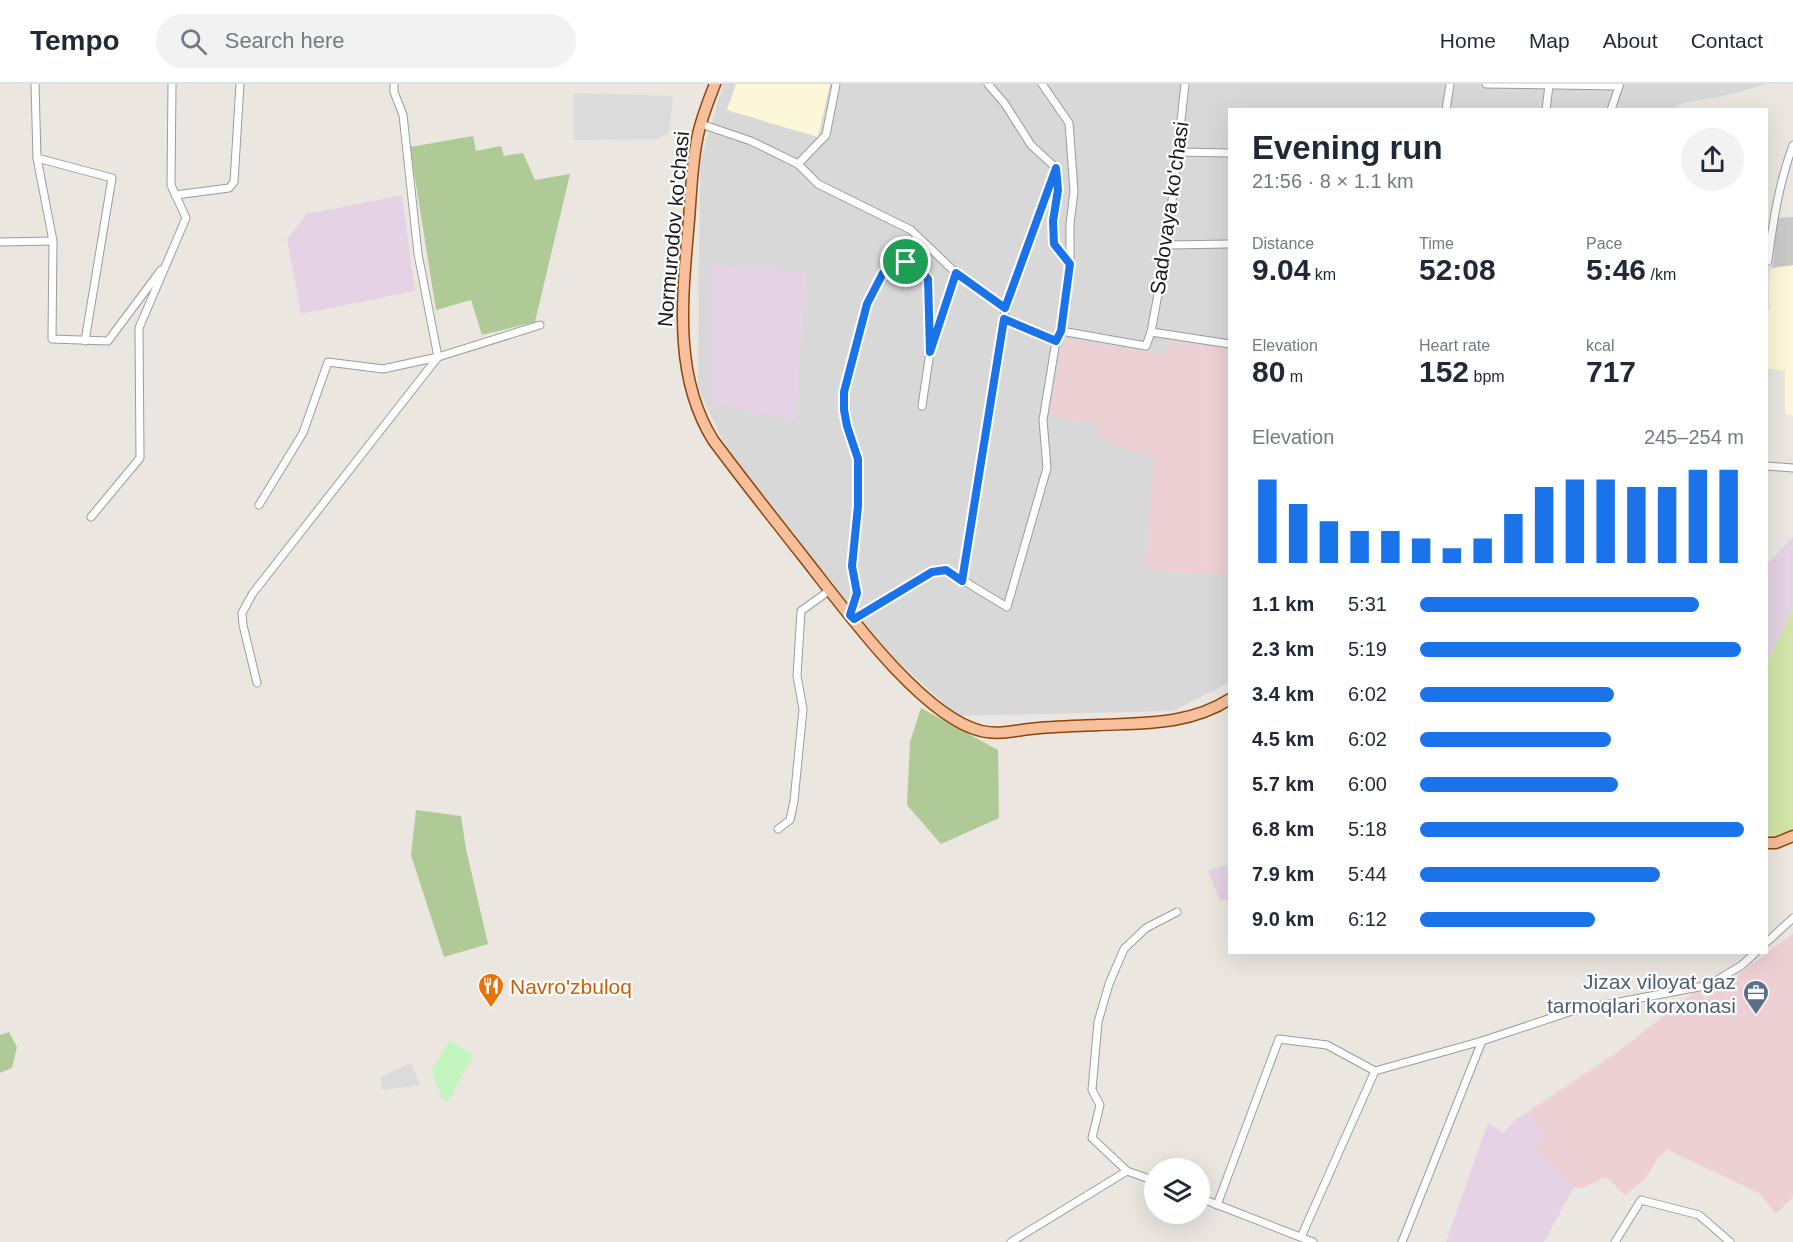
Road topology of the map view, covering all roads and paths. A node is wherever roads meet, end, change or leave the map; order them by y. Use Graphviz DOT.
graph roads {
  1 [pos="35,84"];
  2 [pos="172,84"];
  3 [pos="240,84"];
  4 [pos="394,84"];
  5 [pos="715,84"];
  6 [pos="836,84"];
  7 [pos="988,84"];
  8 [pos="1042,84"];
  9 [pos="1185,84"];
  10 [pos="1450,84"];
  11 [pos="1486,84"];
  12 [pos="1549,85"];
  13 [pos="1619,85"];
  14 [pos="1446,108"];
  15 [pos="1546,108"];
  16 [pos="1612,108"];
  17 [pos="701,124"];
  18 [pos="1793,145"];
  19 [pos="1178,152"];
  20 [pos="1228,153"];
  21 [pos="38,158"];
  22 [pos="798,164"];
  23 [pos="1056,168"];
  24 [pos="175,195"];
  25 [pos="53,241"];
  26 [pos="0,242"];
  27 [pos="1228,244"];
  28 [pos="1167,245"];
  29 [pos="168,261"];
  30 [pos="1768,261"];
  31 [pos="1070,264"];
  32 [pos="956,273"];
  33 [pos="1005,308"];
  34 [pos="1004,319"];
  35 [pos="540,325"];
  36 [pos="1061,331"];
  37 [pos="1151,332"];
  38 [pos="85,341"];
  39 [pos="1056,341"];
  40 [pos="1228,344"];
  41 [pos="930,352"];
  42 [pos="438,357"];
  43 [pos="922,406"];
  44 [pos="1768,466"];
  45 [pos="1793,468"];
  46 [pos="259,505"];
  47 [pos="91,517"];
  48 [pos="962,581"];
  49 [pos="830,590"];
  50 [pos="852,617"];
  51 [pos="257,683"];
  52 [pos="1228,700"];
  53 [pos="778,829"];
  54 [pos="1793,836"];
  55 [pos="1768,843"];
  56 [pos="1177,912"];
  57 [pos="1793,918"];
  58 [pos="1768,941"];
  59 [pos="1754,954"];
  60 [pos="1482,1041"];
  61 [pos="1375,1071"];
  62 [pos="1127,1171"];
  63 [pos="1144,1177"];
  64 [pos="1210,1202"];
  65 [pos="1217,1205"];
  66 [pos="1301,1237"];
  67 [pos="1011,1242"];
  68 [pos="1313,1242"];
  69 [pos="1402,1242"];
  70 [pos="1615,1242"];
  71 [pos="1730,1242"];
  1 -- 21 [label="street"];
  2 -- 24 [label="street"];
  3 -- 24 [label="street"];
  4 -- 42 [label="street"];
  5 -- 17 [label="main road, Normurodov ko'chasi"];
  6 -- 22 [label="street"];
  7 -- 23 [label="street"];
  8 -- 31 [label="street"];
  9 -- 19 [label="street, Sadovaya ko'chasi"];
  10 -- 14 [label="street"];
  11 -- 12 [label="street"];
  12 -- 13 [label="street"];
  12 -- 15 [label="street"];
  13 -- 16 [label="street"];
  17 -- 22 [label="street"];
  17 -- 49 [label="main road, Normurodov ko'chasi"];
  18 -- 30 [label="street"];
  19 -- 20 [label="street"];
  19 -- 28 [label="street, Sadovaya ko'chasi"];
  21 -- 25 [label="street"];
  21 -- 38 [label="street"];
  22 -- 32 [label="street"];
  23 -- 31 [label="street"];
  23 -- 33 [label="street"];
  24 -- 29 [label="street"];
  25 -- 26 [label="street"];
  25 -- 38 [label="street"];
  27 -- 28 [label="street"];
  28 -- 37 [label="street, Sadovaya ko'chasi"];
  29 -- 38 [label="street"];
  29 -- 47 [label="street"];
  31 -- 36 [label="street"];
  32 -- 33 [label="street"];
  32 -- 41 [label="street"];
  33 -- 34 [label="street"];
  34 -- 39 [label="street"];
  34 -- 48 [label="street"];
  35 -- 42 [label="street"];
  36 -- 37 [label="street"];
  36 -- 39 [label="street"];
  37 -- 40 [label="street"];
  39 -- 48 [label="street"];
  41 -- 43 [label="street"];
  41 -- 50 [label="street"];
  42 -- 46 [label="street"];
  42 -- 51 [label="street"];
  44 -- 45 [label="street"];
  48 -- 50 [label="street"];
  49 -- 50 [label="main road, Normurodov ko'chasi"];
  49 -- 53 [label="street"];
  50 -- 52 [label="main road, Normurodov ko'chasi"];
  54 -- 55 [label="main road"];
  56 -- 62 [label="street"];
  57 -- 58 [label="street"];
  59 -- 60 [label="street"];
  60 -- 61 [label="street"];
  60 -- 69 [label="street"];
  61 -- 65 [label="street"];
  61 -- 66 [label="street"];
  62 -- 63 [label="street"];
  62 -- 67 [label="street"];
  64 -- 65 [label="street"];
  65 -- 66 [label="street"];
  66 -- 68 [label="street"];
  70 -- 71 [label="street"];
}
